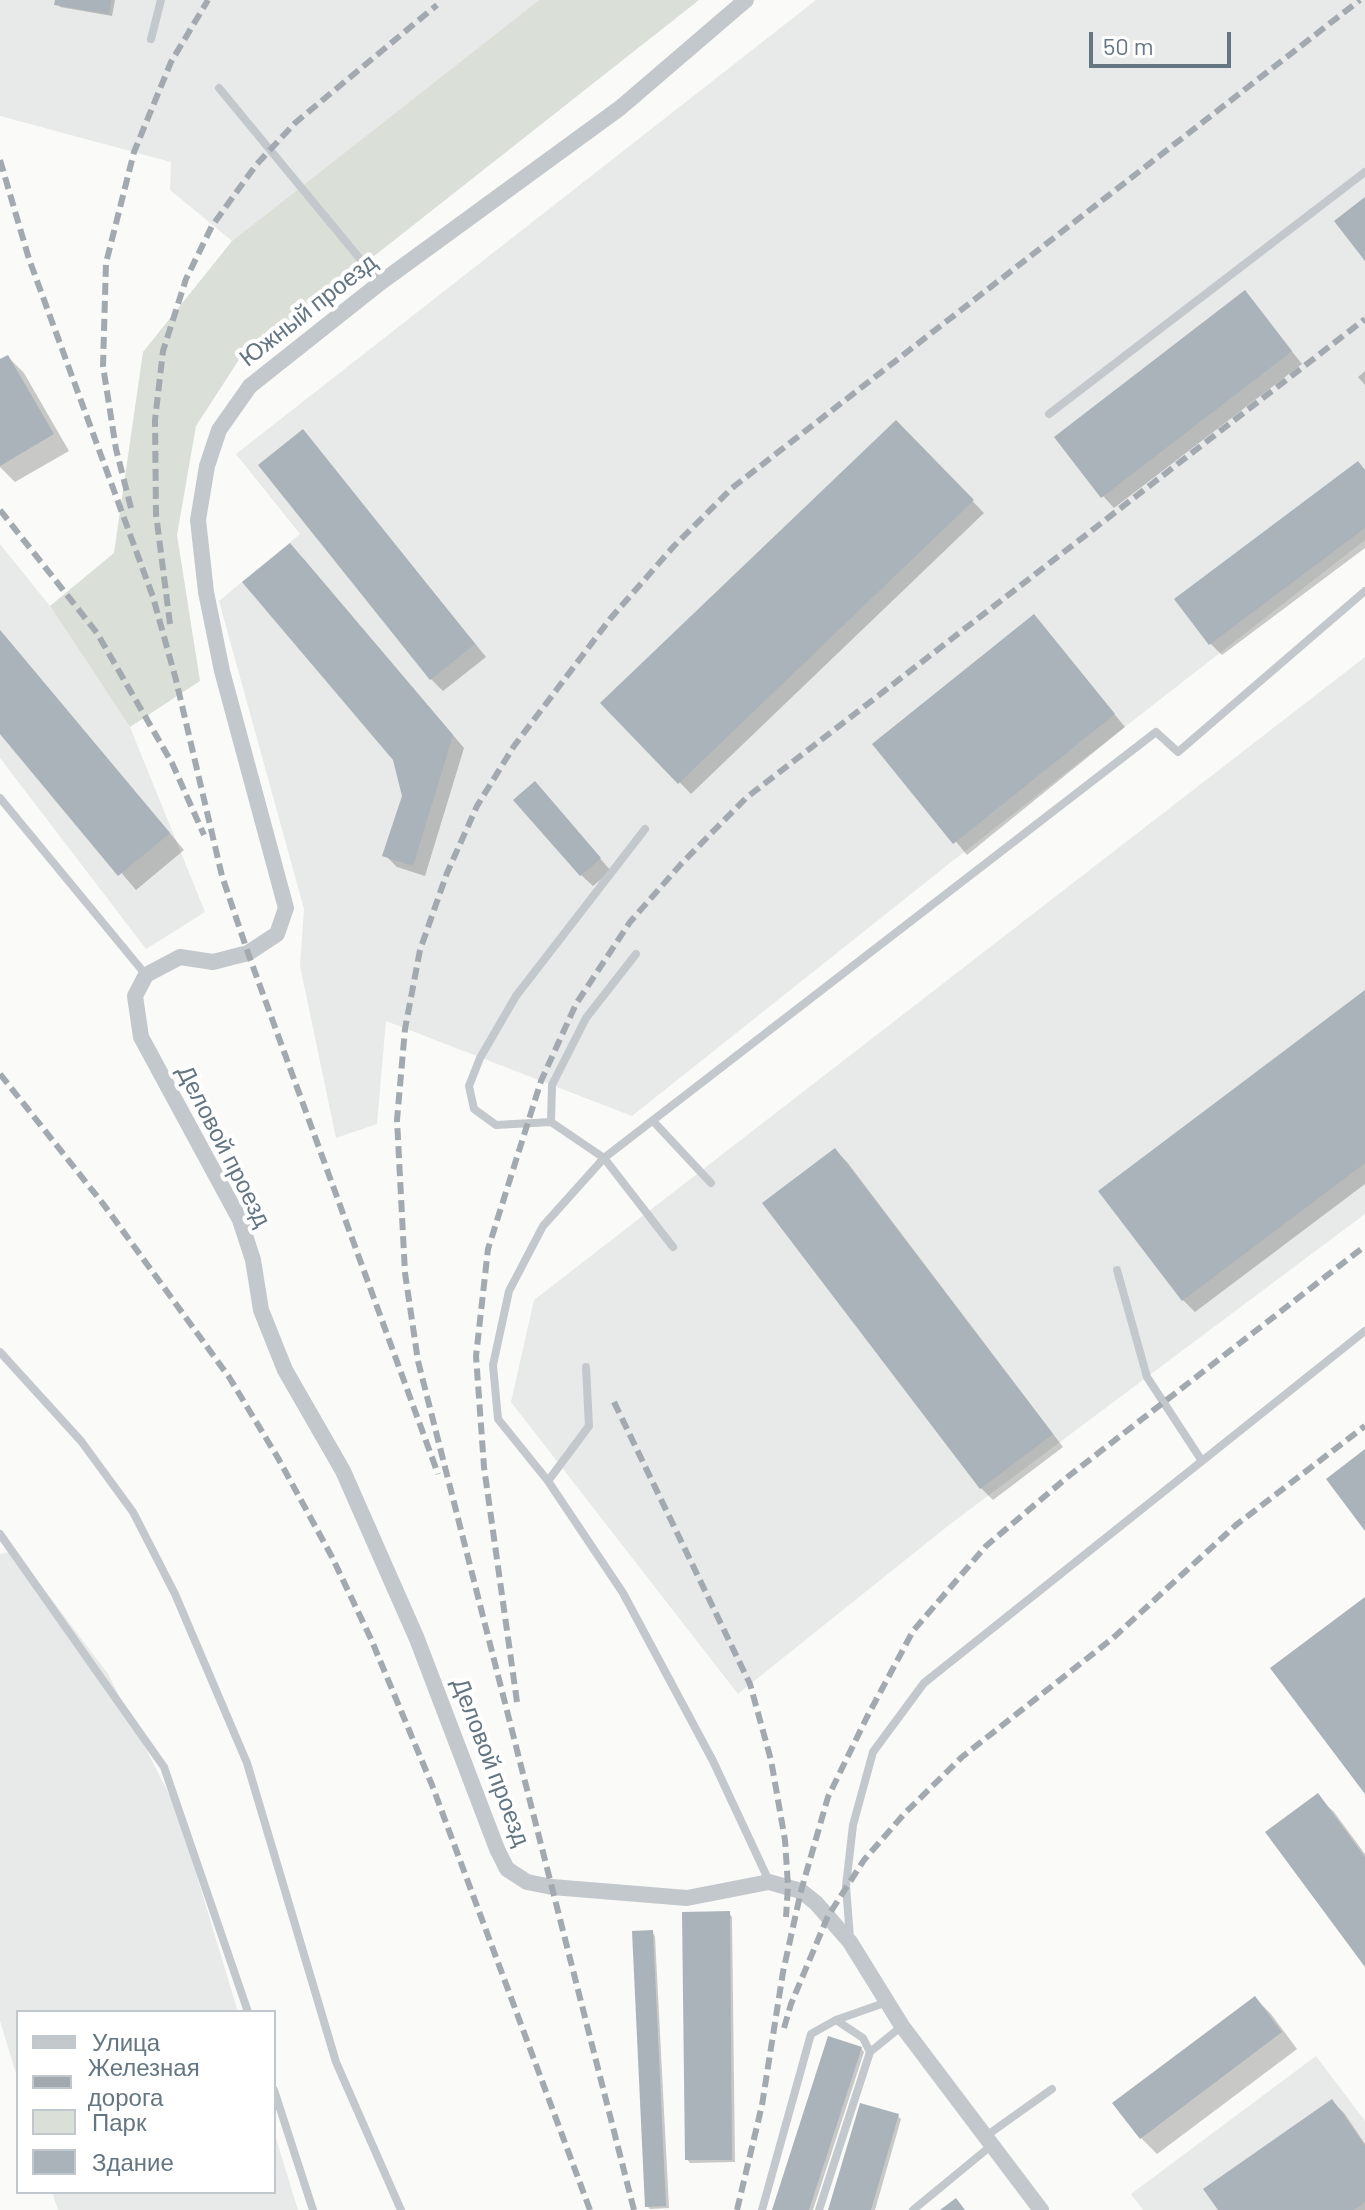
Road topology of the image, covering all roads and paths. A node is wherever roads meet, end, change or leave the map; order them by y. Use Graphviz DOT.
graph roads {
  1 [pos="161,0"];
  2 [pos="746,0"];
  3 [pos="151,39"];
  4 [pos="219,88"];
  5 [pos="1365,172"];
  6 [pos="380,283"];
  7 [pos="1049,414"];
  8 [pos="1365,591"];
  9 [pos="0,798"];
  10 [pos="645,829"];
  11 [pos="636,954"];
  12 [pos="146,975"];
  13 [pos="653,1121"];
  14 [pos="551,1122"];
  15 [pos="604,1158"];
  16 [pos="711,1183"];
  17 [pos="673,1247"];
  18 [pos="1117,1270"];
  19 [pos="1365,1331"];
  20 [pos="0,1352"];
  21 [pos="586,1367"];
  22 [pos="1202,1461"];
  23 [pos="548,1481"];
  24 [pos="0,1534"];
  25 [pos="769,1882"];
  26 [pos="850,1942"];
  27 [pos="887,2002"];
  28 [pos="247,2010"];
  29 [pos="836,2020"];
  30 [pos="902,2026"];
  31 [pos="870,2052"];
  32 [pos="1052,2089"];
  33 [pos="276,2096"];
  34 [pos="989,2141"];
  35 [pos="313,2210"];
  36 [pos="401,2210"];
  37 [pos="762,2210"];
  38 [pos="819,2210"];
  39 [pos="913,2210"];
  40 [pos="1041,2210"];
  1 -- 3 [label="lane"];
  2 -- 6 [label="street, Южный проезд"];
  4 -- 6 [label="lane"];
  5 -- 7 [label="lane"];
  6 -- 12 [label="street, Южный проезд"];
  8 -- 13 [label="lane"];
  9 -- 12 [label="lane"];
  10 -- 14 [label="lane"];
  11 -- 14 [label="lane"];
  12 -- 25 [label="street, Деловой проезд"];
  13 -- 15 [label="lane"];
  13 -- 16 [label="lane"];
  14 -- 15 [label="lane"];
  15 -- 17 [label="lane"];
  15 -- 23 [label="lane"];
  18 -- 22 [label="lane"];
  19 -- 22 [label="lane"];
  20 -- 36 [label="lane"];
  21 -- 23 [label="lane"];
  22 -- 26 [label="lane"];
  23 -- 25 [label="lane"];
  24 -- 28 [label="lane"];
  25 -- 26 [label="street"];
  26 -- 27 [label="street"];
  27 -- 29 [label="lane"];
  27 -- 30 [label="street"];
  29 -- 31 [label="lane"];
  29 -- 37 [label="lane"];
  30 -- 31 [label="lane"];
  30 -- 34 [label="street"];
  31 -- 38 [label="lane"];
  32 -- 34 [label="lane"];
  33 -- 35 [label="lane"];
  34 -- 39 [label="lane"];
  34 -- 40 [label="street"];
}
